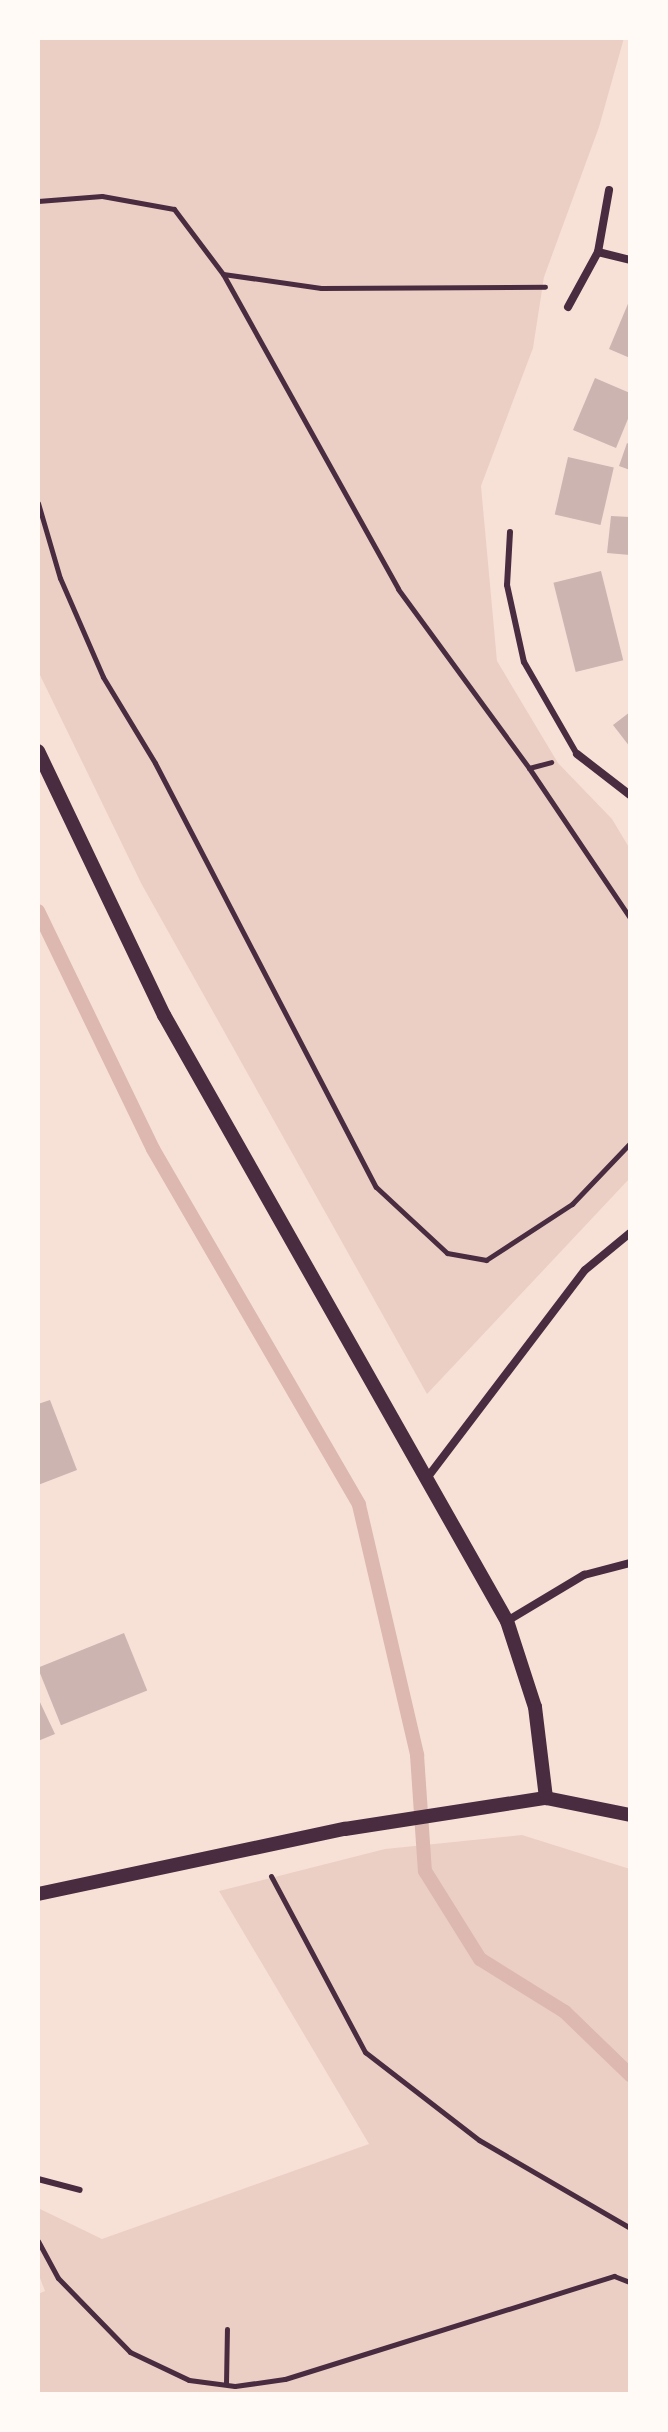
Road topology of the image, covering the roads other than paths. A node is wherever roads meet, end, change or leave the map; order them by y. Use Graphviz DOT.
graph roads {
  1 [pos="609,190"];
  2 [pos="598,252"];
  3 [pos="630,260"];
  4 [pos="568,307"];
  5 [pos="510,532"];
  6 [pos="38,751"];
  7 [pos="577,754"];
  8 [pos="630,795"];
  9 [pos="630,1233"];
  10 [pos="427,1478"];
  11 [pos="630,1563"];
  12 [pos="507,1621"];
  13 [pos="546,1798"];
  14 [pos="630,1815"];
  15 [pos="38,1894"];
  16 [pos="38,2179"];
  17 [pos="80,2190"];
  1 -- 2 [label="street"];
  2 -- 3 [label="street"];
  2 -- 4 [label="street"];
  5 -- 7 [label="lane"];
  6 -- 10 [label="street"];
  7 -- 8 [label="street"];
  9 -- 10 [label="street"];
  10 -- 12 [label="street"];
  11 -- 12 [label="street"];
  12 -- 13 [label="street"];
  13 -- 14 [label="street"];
  13 -- 15 [label="street"];
  16 -- 17 [label="lane"];
}
